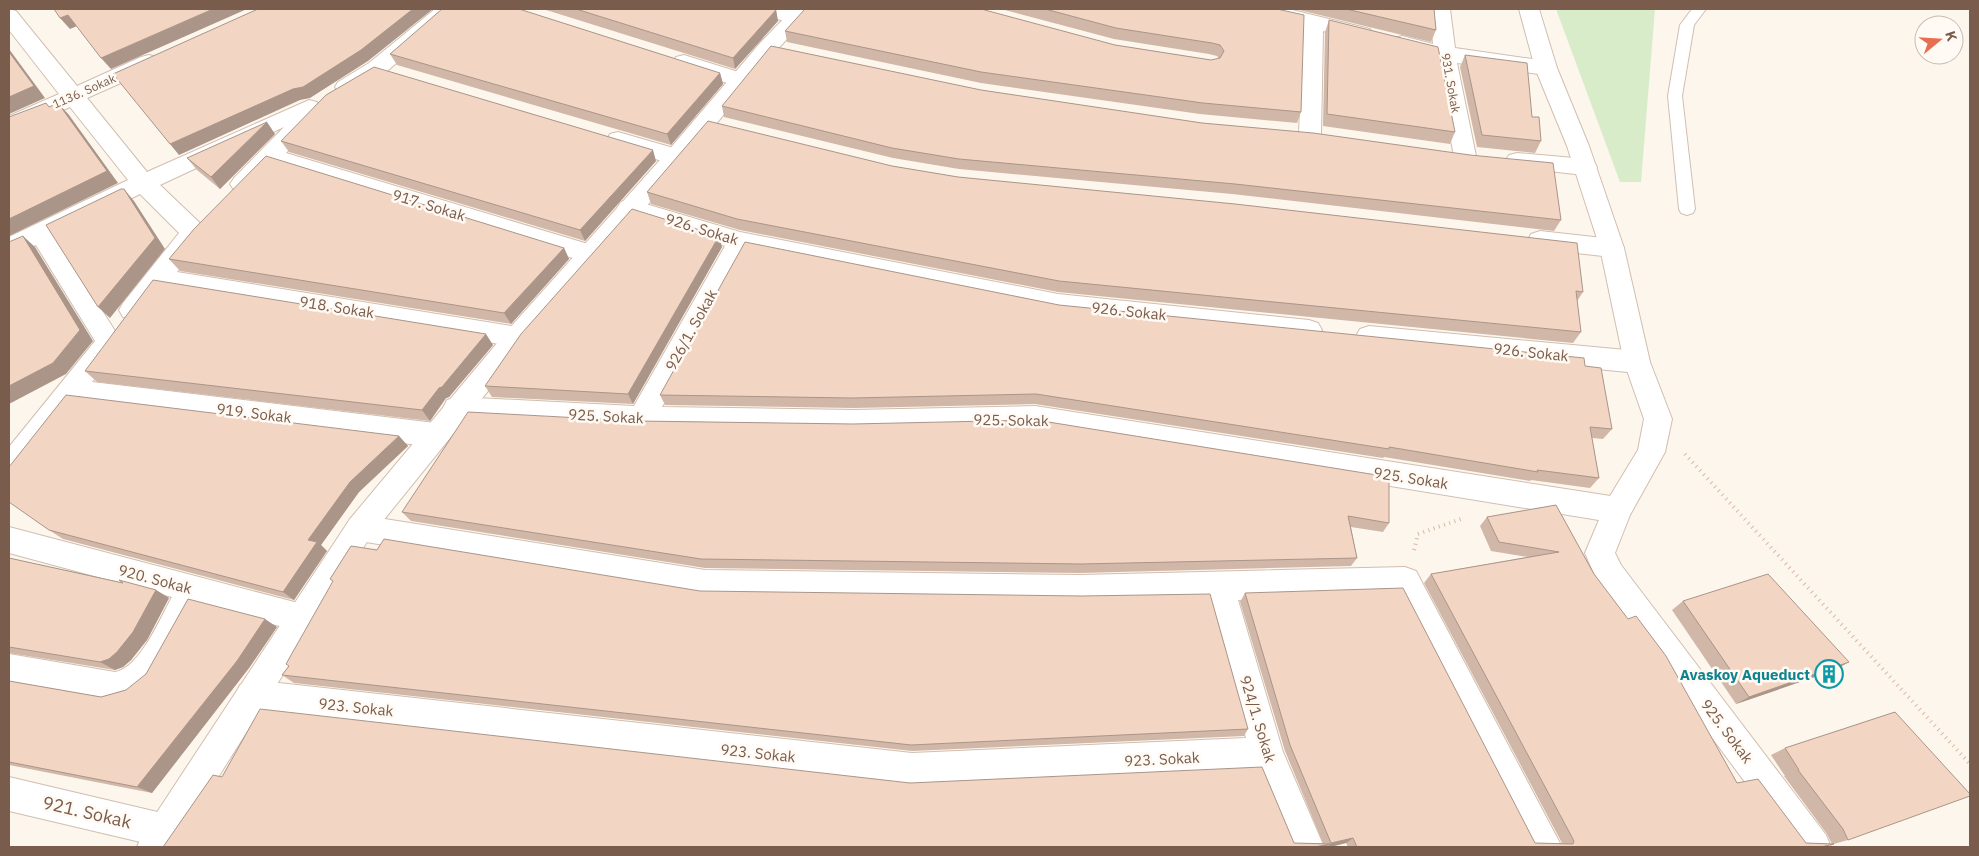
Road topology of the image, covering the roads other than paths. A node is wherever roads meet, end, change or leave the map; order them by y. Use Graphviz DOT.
graph roads {
  1 [pos="448,9"];
  2 [pos="765,9"];
  3 [pos="1263,9"];
  4 [pos="1440,9"];
  5 [pos="1528,9"];
  6 [pos="1699,9"];
  7 [pos="801,13"];
  8 [pos="9,16"];
  9 [pos="1313,22"];
  10 [pos="171,52"];
  11 [pos="1446,54"];
  12 [pos="666,56"];
  13 [pos="377,68"];
  14 [pos="1546,68"];
  15 [pos="405,77"];
  16 [pos="740,80"];
  17 [pos="74,96"];
  18 [pos="328,98"];
  19 [pos="9,125"];
  20 [pos="1310,134"];
  21 [pos="601,135"];
  22 [pos="269,156"];
  23 [pos="676,157"];
  24 [pos="1585,167"];
  25 [pos="143,183"];
  26 [pos="228,198"];
  27 [pos="629,208"];
  28 [pos="1687,209"];
  29 [pos="41,232"];
  30 [pos="1515,237"];
  31 [pos="740,241"];
  32 [pos="9,248"];
  33 [pos="1612,248"];
  34 [pos="589,254"];
  35 [pos="157,278"];
  36 [pos="517,337"];
  37 [pos="108,342"];
  38 [pos="1636,362"];
  39 [pos="72,391"];
  40 [pos="457,408"];
  41 [pos="642,418"];
  42 [pos="435,435"];
  43 [pos="10,465"];
  44 [pos="1617,510"];
  45 [pos="360,528"];
  46 [pos="9,540"];
  47 [pos="1219,587"];
  48 [pos="193,589"];
  49 [pos="302,618"];
  50 [pos="9,669"];
  51 [pos="252,696"];
  52 [pos="1267,754"];
  53 [pos="9,794"];
  54 [pos="160,839"];
  55 [pos="1307,847"];
  56 [pos="1545,847"];
  57 [pos="1814,847"];
  1 -- 13 [label="street"];
  2 -- 7 [label="street"];
  3 -- 9 [label="street"];
  4 -- 11 [label="street, 931. Sokak"];
  5 -- 14 [label="street"];
  6 -- 28 [label="lane"];
  7 -- 16 [label="street"];
  8 -- 17 [label="street"];
  9 -- 11 [label="street"];
  9 -- 20 [label="street"];
  10 -- 17 [label="street, 1136. Sokak"];
  11 -- 14 [label="street"];
  11 -- 24 [label="street, 931. Sokak"];
  12 -- 16 [label="street"];
  13 -- 15 [label="street"];
  13 -- 18 [label="street"];
  14 -- 24 [label="street"];
  16 -- 23 [label="street"];
  17 -- 19 [label="street, 1136. Sokak"];
  17 -- 25 [label="street"];
  18 -- 22 [label="street"];
  18 -- 25 [label="street"];
  21 -- 23 [label="street"];
  22 -- 26 [label="street"];
  22 -- 34 [label="street, 917. Sokak"];
  23 -- 27 [label="street"];
  24 -- 33 [label="street"];
  25 -- 29 [label="street"];
  25 -- 35 [label="street"];
  27 -- 31 [label="street, 926. Sokak"];
  27 -- 34 [label="street"];
  29 -- 32 [label="street"];
  29 -- 37 [label="street"];
  30 -- 33 [label="street"];
  31 -- 38 [label="street, 926. Sokak"];
  31 -- 41 [label="street, 926/1. Sokak"];
  33 -- 38 [label="street"];
  34 -- 36 [label="street"];
  35 -- 36 [label="street, 918. Sokak"];
  35 -- 37 [label="street"];
  36 -- 40 [label="street"];
  37 -- 39 [label="street"];
  38 -- 44 [label="street, 925. Sokak"];
  39 -- 42 [label="street, 919. Sokak"];
  39 -- 43 [label="street"];
  40 -- 41 [label="street, 925. Sokak"];
  40 -- 42 [label="street"];
  41 -- 44 [label="street, 925. Sokak"];
  42 -- 45 [label="street"];
  44 -- 57 [label="street, 925. Sokak"];
  45 -- 47 [label="street"];
  45 -- 49 [label="street"];
  46 -- 48 [label="street, 920. Sokak"];
  47 -- 52 [label="street, 924/1. Sokak"];
  47 -- 56 [label="street"];
  48 -- 49 [label="street, 920. Sokak"];
  48 -- 50 [label="street"];
  49 -- 51 [label="street"];
  51 -- 52 [label="street, 923. Sokak"];
  51 -- 54 [label="street"];
  52 -- 55 [label="street, 924/1. Sokak"];
  53 -- 54 [label="street, 921. Sokak"];
}
